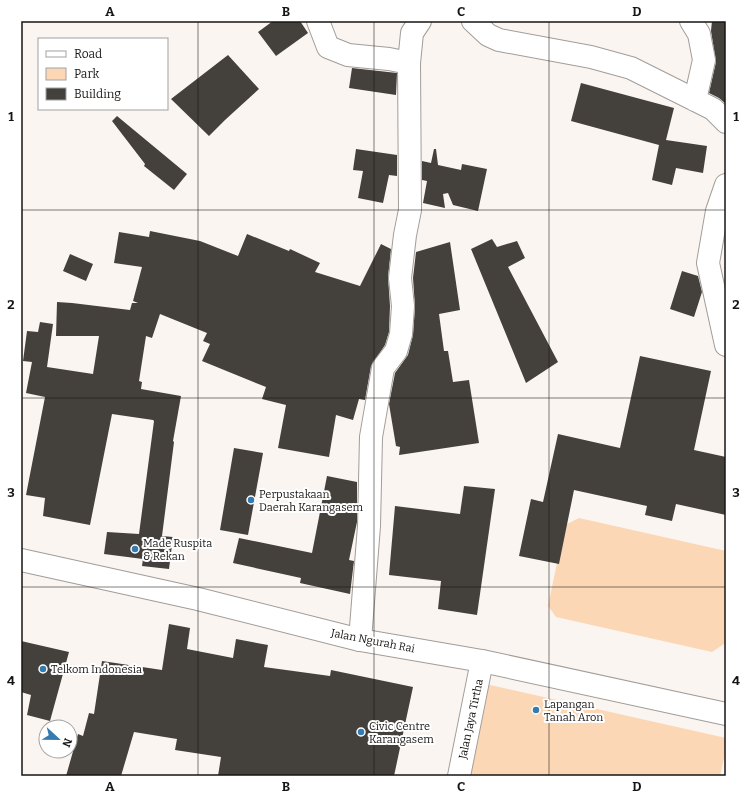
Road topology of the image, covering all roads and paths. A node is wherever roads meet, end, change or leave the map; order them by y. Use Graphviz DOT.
graph roads {
  1 [pos="318,21"];
  2 [pos="420,21"];
  3 [pos="473,21"];
  4 [pos="691,21"];
  5 [pos="409,63"];
  6 [pos="694,100"];
  7 [pos="726,122"];
  8 [pos="726,185"];
  9 [pos="726,345"];
  10 [pos="21,560"];
  11 [pos="360,640"];
  12 [pos="482,661"];
  13 [pos="726,714"];
  14 [pos="459,776"];
  1 -- 5 [label="street"];
  2 -- 5 [label="street"];
  3 -- 6 [label="street"];
  4 -- 6 [label="street"];
  5 -- 11 [label="street"];
  6 -- 7 [label="street"];
  8 -- 9 [label="street"];
  10 -- 11 [label="street, Jalan Ngurah Rai"];
  11 -- 12 [label="street, Jalan Ngurah Rai"];
  12 -- 13 [label="street, Jalan Ngurah Rai"];
  12 -- 14 [label="street, Jalan Jaya Tirtha"];
}
